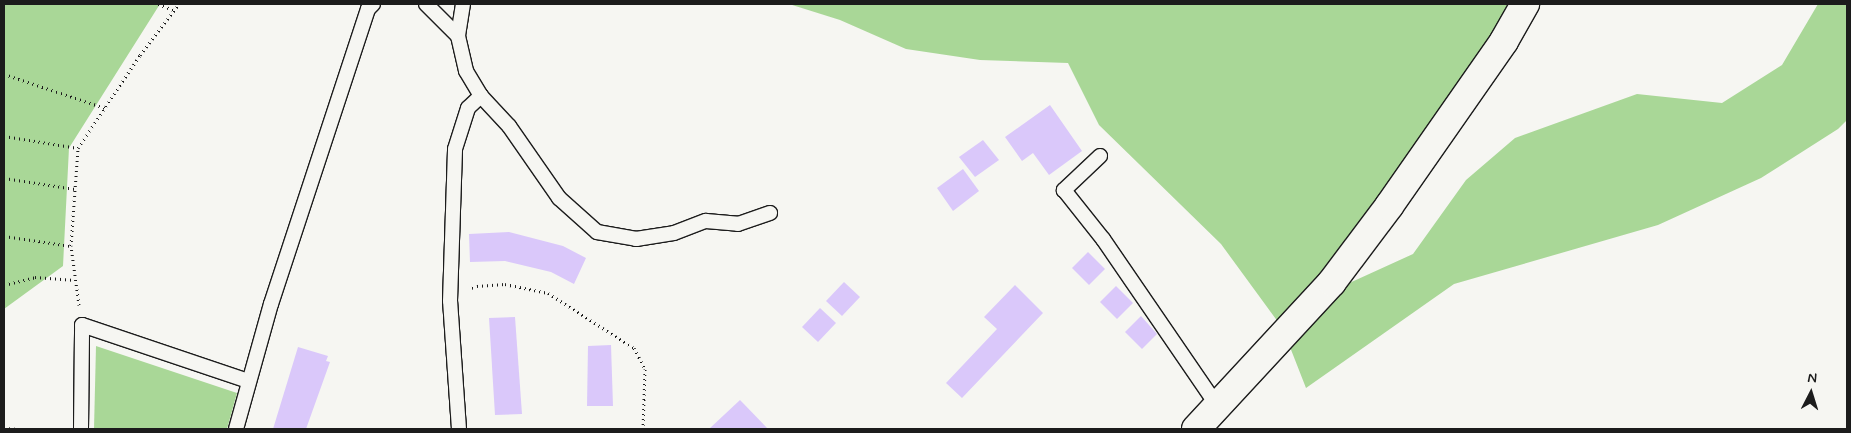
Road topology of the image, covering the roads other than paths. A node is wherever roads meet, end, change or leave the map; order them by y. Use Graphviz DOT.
graph roads {
  1 [pos="373,4"];
  2 [pos="426,4"];
  3 [pos="463,4"];
  4 [pos="1525,4"];
  5 [pos="458,36"];
  6 [pos="481,96"];
  7 [pos="1100,156"];
  8 [pos="770,214"];
  9 [pos="248,382"];
  10 [pos="1218,407"];
  11 [pos="81,429"];
  12 [pos="236,429"];
  13 [pos="459,429"];
  14 [pos="1196,429"];
  1 -- 9 [label="lane"];
  2 -- 5 [label="lane"];
  3 -- 5 [label="lane"];
  4 -- 10 [label="street"];
  5 -- 6 [label="lane"];
  6 -- 8 [label="lane"];
  6 -- 13 [label="lane"];
  7 -- 10 [label="lane"];
  9 -- 11 [label="lane"];
  9 -- 12 [label="lane"];
  10 -- 14 [label="street"];
}
